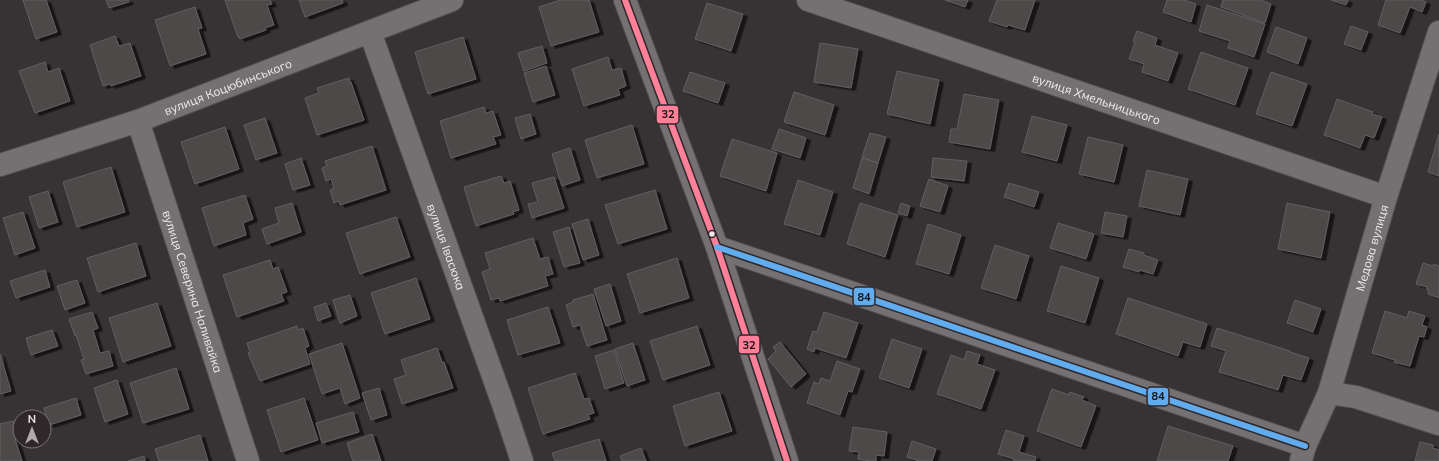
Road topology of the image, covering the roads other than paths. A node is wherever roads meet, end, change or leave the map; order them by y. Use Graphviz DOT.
graph roads {
  1 [pos="452,0"];
  2 [pos="625,0"];
  3 [pos="808,0"];
  4 [pos="370,32"];
  5 [pos="1439,32"];
  6 [pos="138,121"];
  7 [pos="0,165"];
  8 [pos="1386,197"];
  9 [pos="718,247"];
  10 [pos="1329,393"];
  11 [pos="1439,424"];
  12 [pos="1303,454"];
  13 [pos="248,461"];
  14 [pos="522,461"];
  15 [pos="787,461"];
  1 -- 4 [label="street, вулиця Коцюбинського"];
  2 -- 9 [label="street"];
  3 -- 8 [label="street, вулиця Хмельницького"];
  4 -- 6 [label="street, вулиця Коцюбинського"];
  4 -- 14 [label="street, вулиця Івасюка"];
  5 -- 8 [label="street, Медова вулиця"];
  6 -- 7 [label="street, вулиця Коцюбинського"];
  6 -- 13 [label="street, вулиця Северина Наливайка"];
  8 -- 10 [label="street, Медова вулиця"];
  9 -- 12 [label="street"];
  9 -- 15 [label="street"];
  10 -- 11 [label="street"];
  10 -- 12 [label="street, Медова вулиця"];
}
